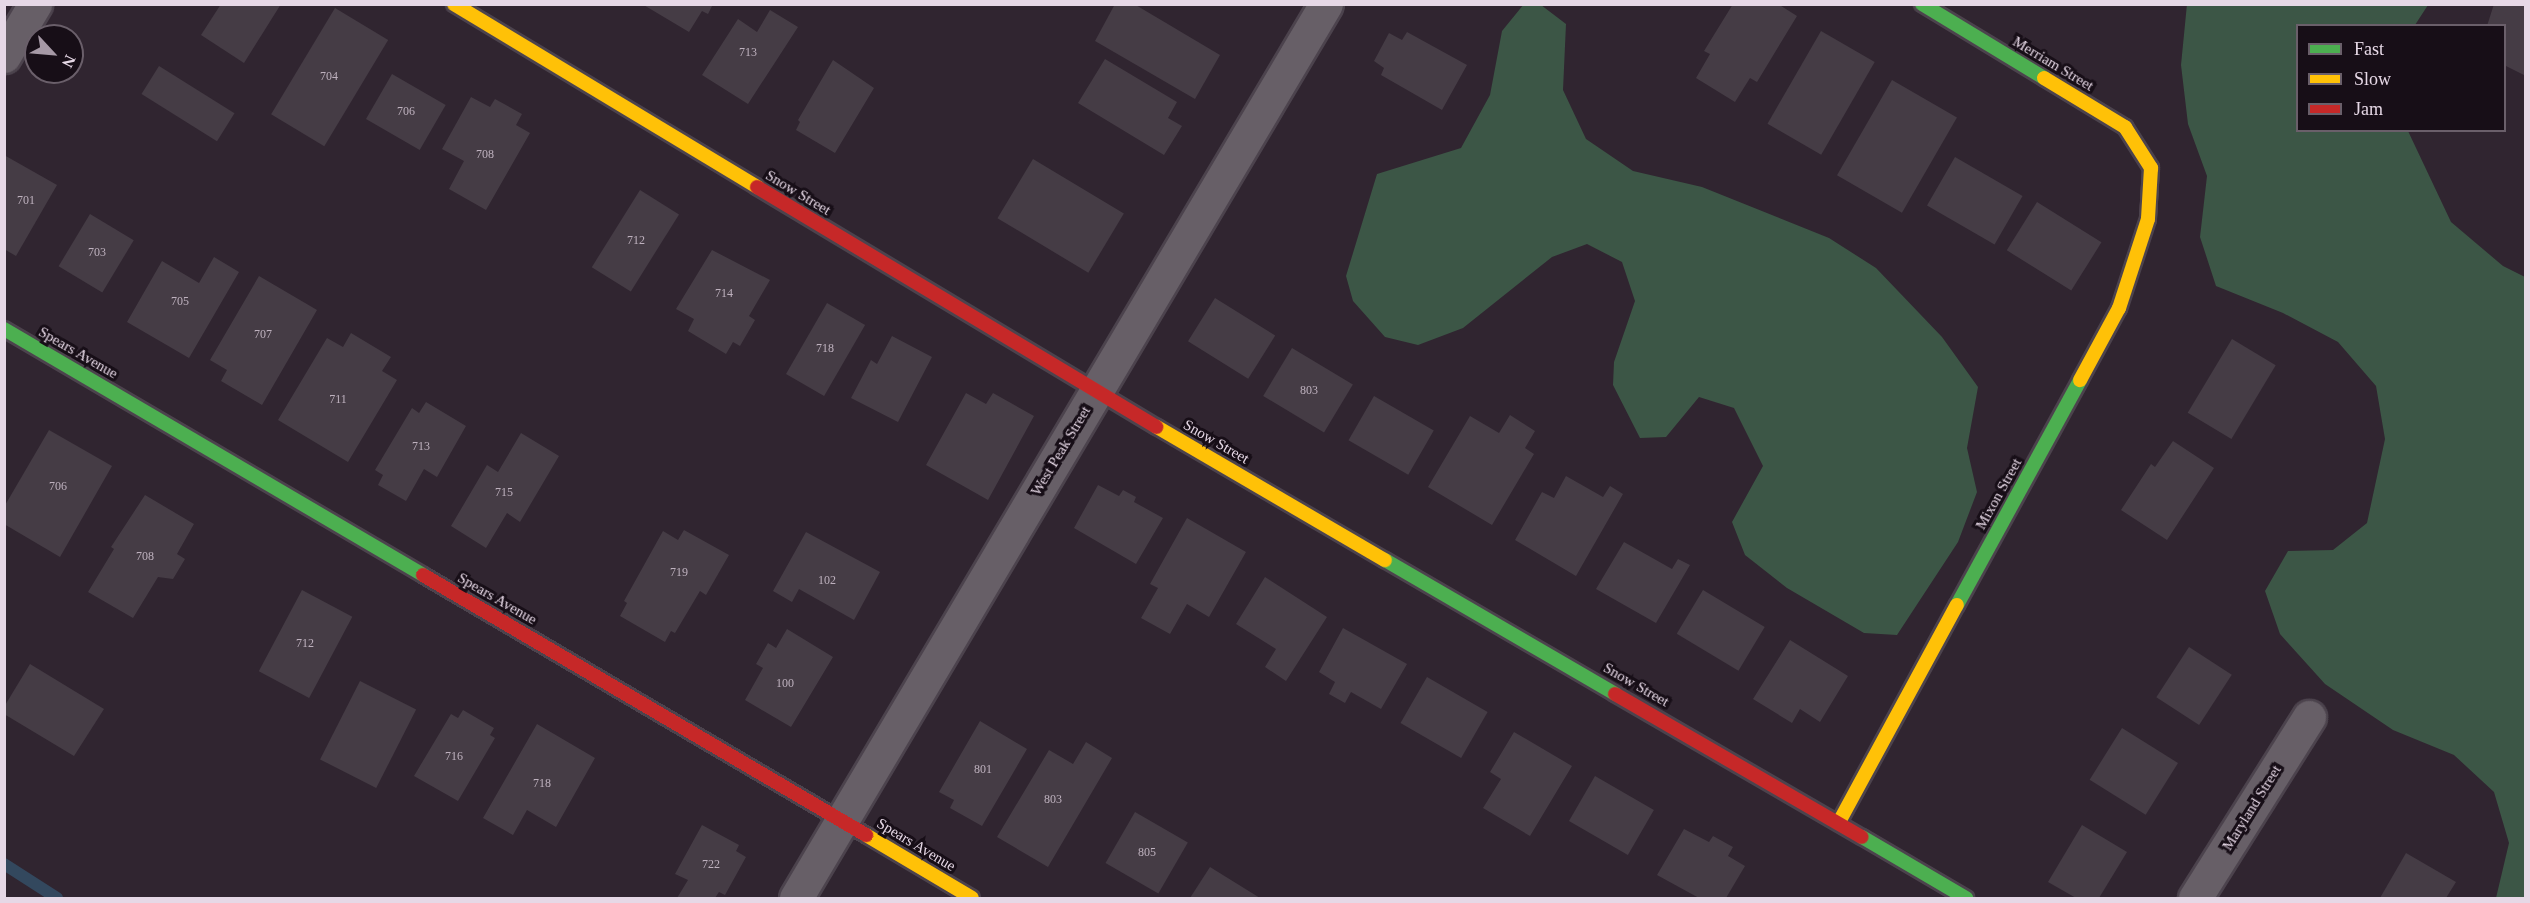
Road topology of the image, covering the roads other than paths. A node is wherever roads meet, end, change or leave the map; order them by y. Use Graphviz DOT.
graph roads {
  1 [pos="35,4"];
  2 [pos="454,4"];
  3 [pos="1326,4"];
  4 [pos="1922,4"];
  5 [pos="4,56"];
  6 [pos="2151,168"];
  7 [pos="4,328"];
  8 [pos="1097,392"];
  9 [pos="2308,717"];
  10 [pos="842,820"];
  11 [pos="1839,822"];
  12 [pos="796,898"];
  13 [pos="972,898"];
  14 [pos="1966,898"];
  15 [pos="2195,898"];
  1 -- 5 [label="street"];
  2 -- 8 [label="street, Snow Street"];
  3 -- 8 [label="street, West Peak Street"];
  4 -- 6 [label="street, Merriam Street"];
  6 -- 11 [label="street, Mixon Street"];
  7 -- 10 [label="street, Spears Avenue"];
  8 -- 10 [label="street, West Peak Street"];
  8 -- 11 [label="street, Snow Street"];
  9 -- 15 [label="street, Maryland Street"];
  10 -- 12 [label="street, West Peak Street"];
  10 -- 13 [label="street, Spears Avenue"];
  11 -- 14 [label="street, Snow Street"];
}
